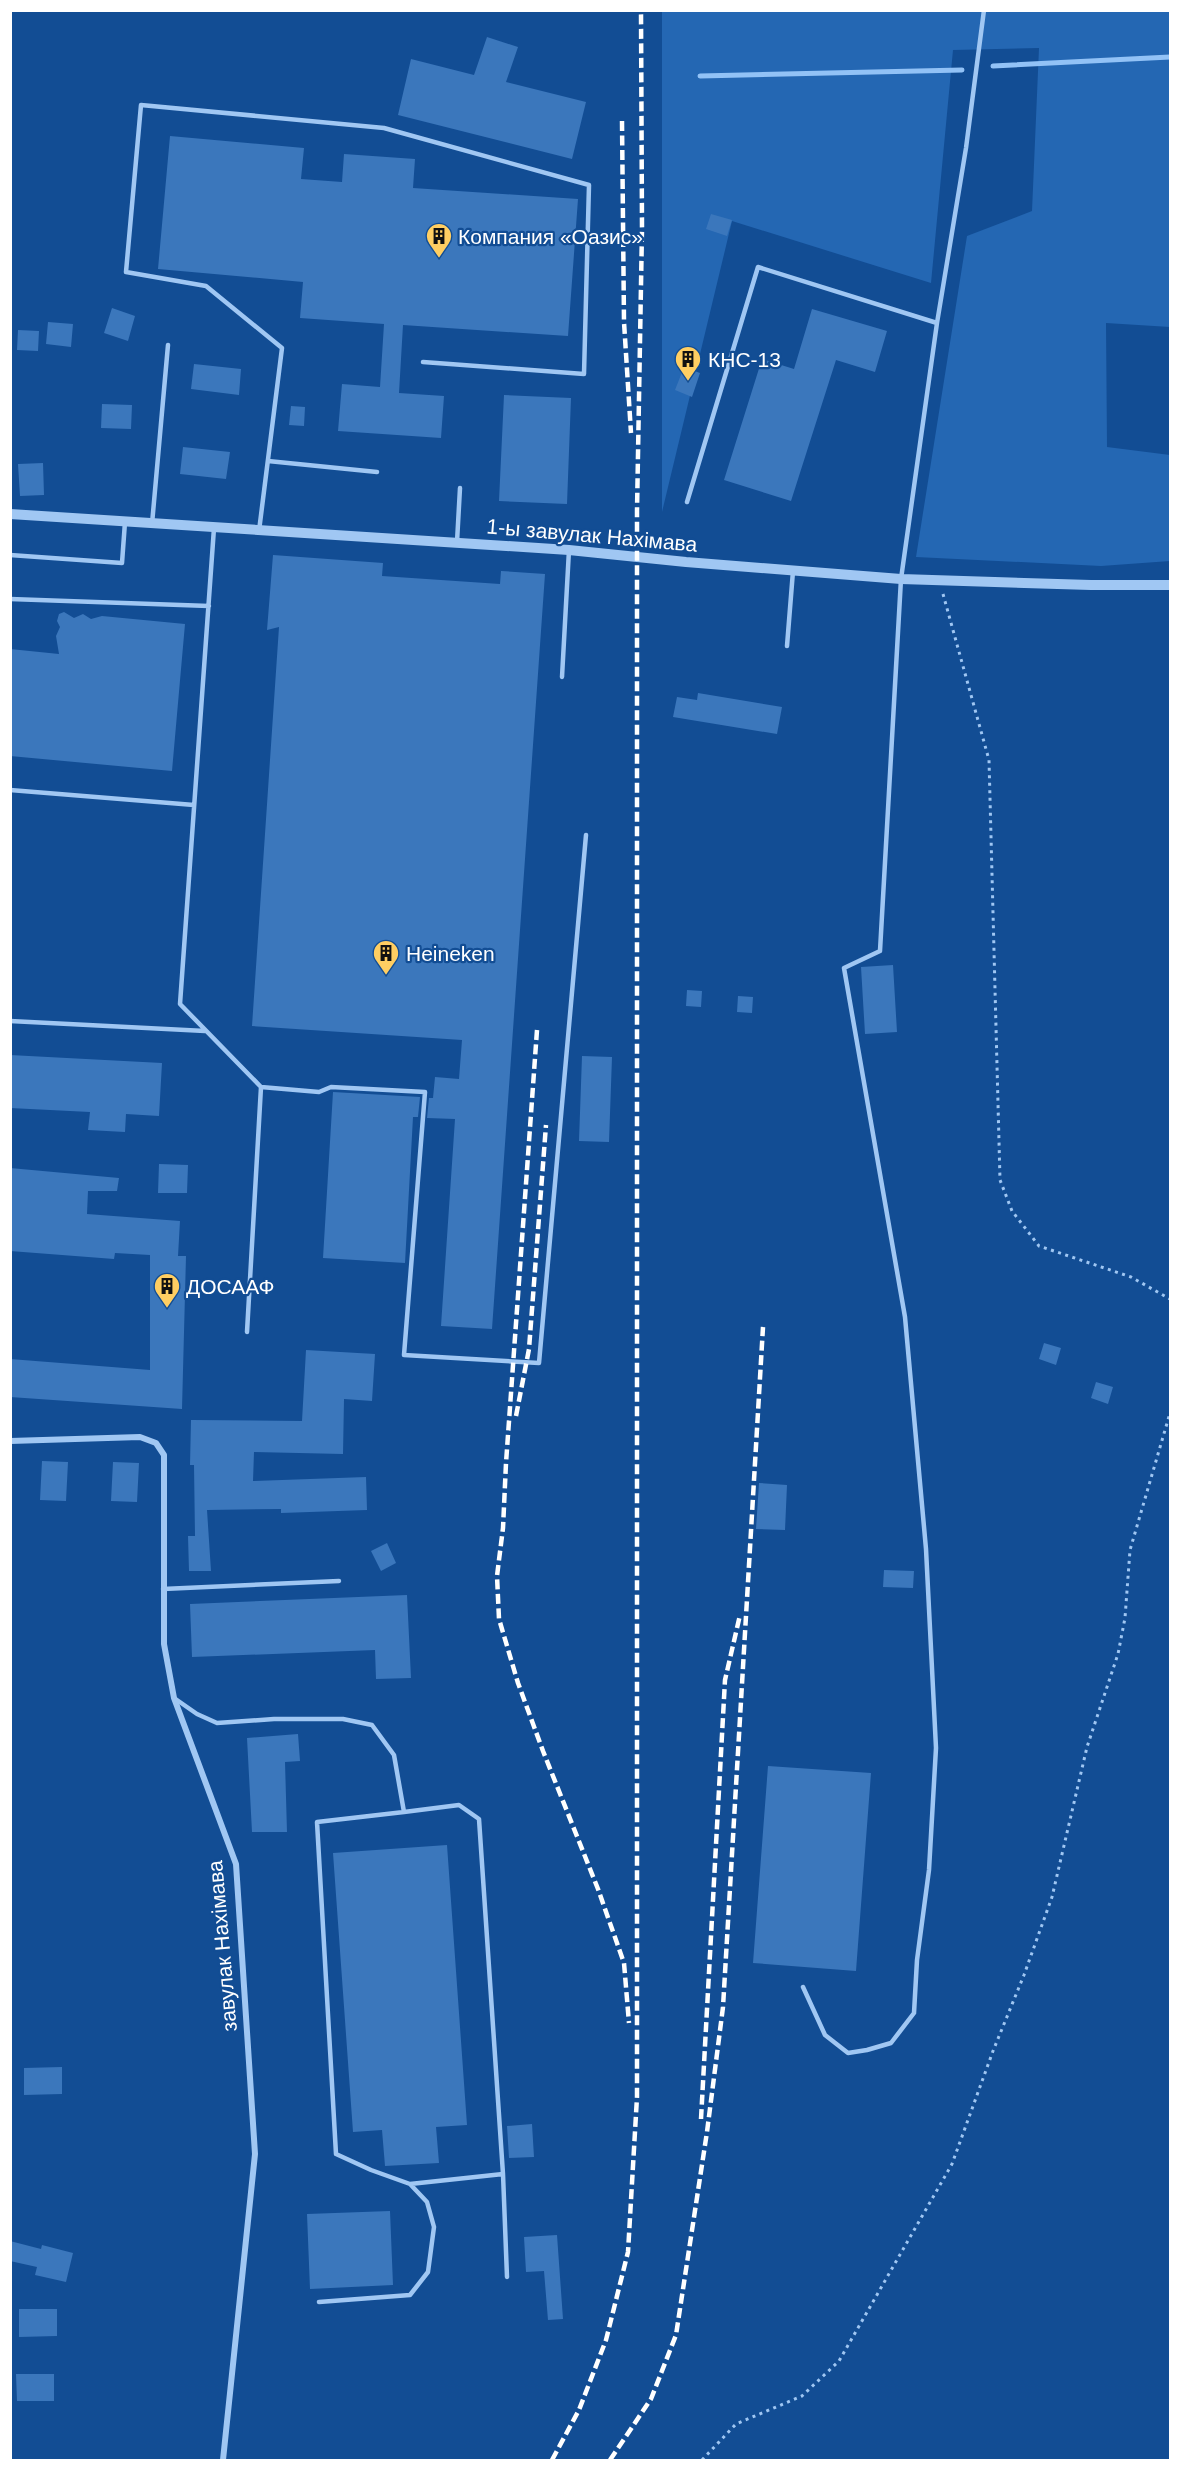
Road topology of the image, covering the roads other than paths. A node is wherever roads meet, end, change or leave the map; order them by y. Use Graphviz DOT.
graph roads {
  1 [pos="984,10"];
  2 [pos="937,323"];
  3 [pos="168,345"];
  4 [pos="423,362"];
  5 [pos="268,461"];
  6 [pos="377,472"];
  7 [pos="460,488"];
  8 [pos="687,502"];
  9 [pos="10,514"];
  10 [pos="125,522"];
  11 [pos="152,524"];
  12 [pos="214,528"];
  13 [pos="259,531"];
  14 [pos="457,543"];
  15 [pos="569,550"];
  16 [pos="10,555"];
  17 [pos="794,571"];
  18 [pos="901,579"];
  19 [pos="1170,585"];
  20 [pos="10,599"];
  21 [pos="209,606"];
  22 [pos="788,646"];
  23 [pos="562,677"];
  24 [pos="10,790"];
  25 [pos="194,805"];
  26 [pos="586,835"];
  27 [pos="10,1021"];
  28 [pos="205,1031"];
  29 [pos="261,1087"];
  30 [pos="247,1332"];
  31 [pos="10,1441"];
  32 [pos="339,1581"];
  33 [pos="163,1589"];
  34 [pos="174,1698"];
  35 [pos="404,1812"];
  36 [pos="803,1987"];
  37 [pos="503,2174"];
  38 [pos="410,2184"];
  39 [pos="507,2277"];
  40 [pos="318,2302"];
  41 [pos="223,2460"];
  1 -- 2 [label="lane"];
  2 -- 8 [label="lane"];
  2 -- 18 [label="lane"];
  3 -- 11 [label="lane"];
  4 -- 5 [label="lane"];
  5 -- 6 [label="lane"];
  5 -- 13 [label="lane"];
  7 -- 14 [label="lane"];
  9 -- 10 [label="street, 1-ы завулак Нахімава"];
  10 -- 11 [label="street, 1-ы завулак Нахімава"];
  10 -- 16 [label="lane"];
  11 -- 12 [label="street, 1-ы завулак Нахімава"];
  12 -- 13 [label="street, 1-ы завулак Нахімава"];
  12 -- 21 [label="lane"];
  13 -- 14 [label="street, 1-ы завулак Нахімава"];
  14 -- 15 [label="street, 1-ы завулак Нахімава"];
  15 -- 17 [label="street, 1-ы завулак Нахімава"];
  15 -- 23 [label="lane"];
  17 -- 18 [label="street, 1-ы завулак Нахімава"];
  17 -- 22 [label="lane"];
  18 -- 19 [label="street, 1-ы завулак Нахімава"];
  18 -- 36 [label="lane"];
  20 -- 21 [label="lane"];
  21 -- 25 [label="lane"];
  24 -- 25 [label="lane"];
  25 -- 28 [label="lane"];
  26 -- 29 [label="lane"];
  27 -- 28 [label="lane"];
  28 -- 29 [label="lane"];
  29 -- 30 [label="lane"];
  31 -- 33 [label="street, завулак Нахімава"];
  32 -- 33 [label="lane"];
  33 -- 34 [label="street, завулак Нахімава"];
  34 -- 35 [label="lane"];
  34 -- 41 [label="street, завулак Нахімава"];
  35 -- 37 [label="lane"];
  35 -- 38 [label="lane"];
  37 -- 38 [label="lane"];
  37 -- 39 [label="lane"];
  38 -- 40 [label="lane"];
}
